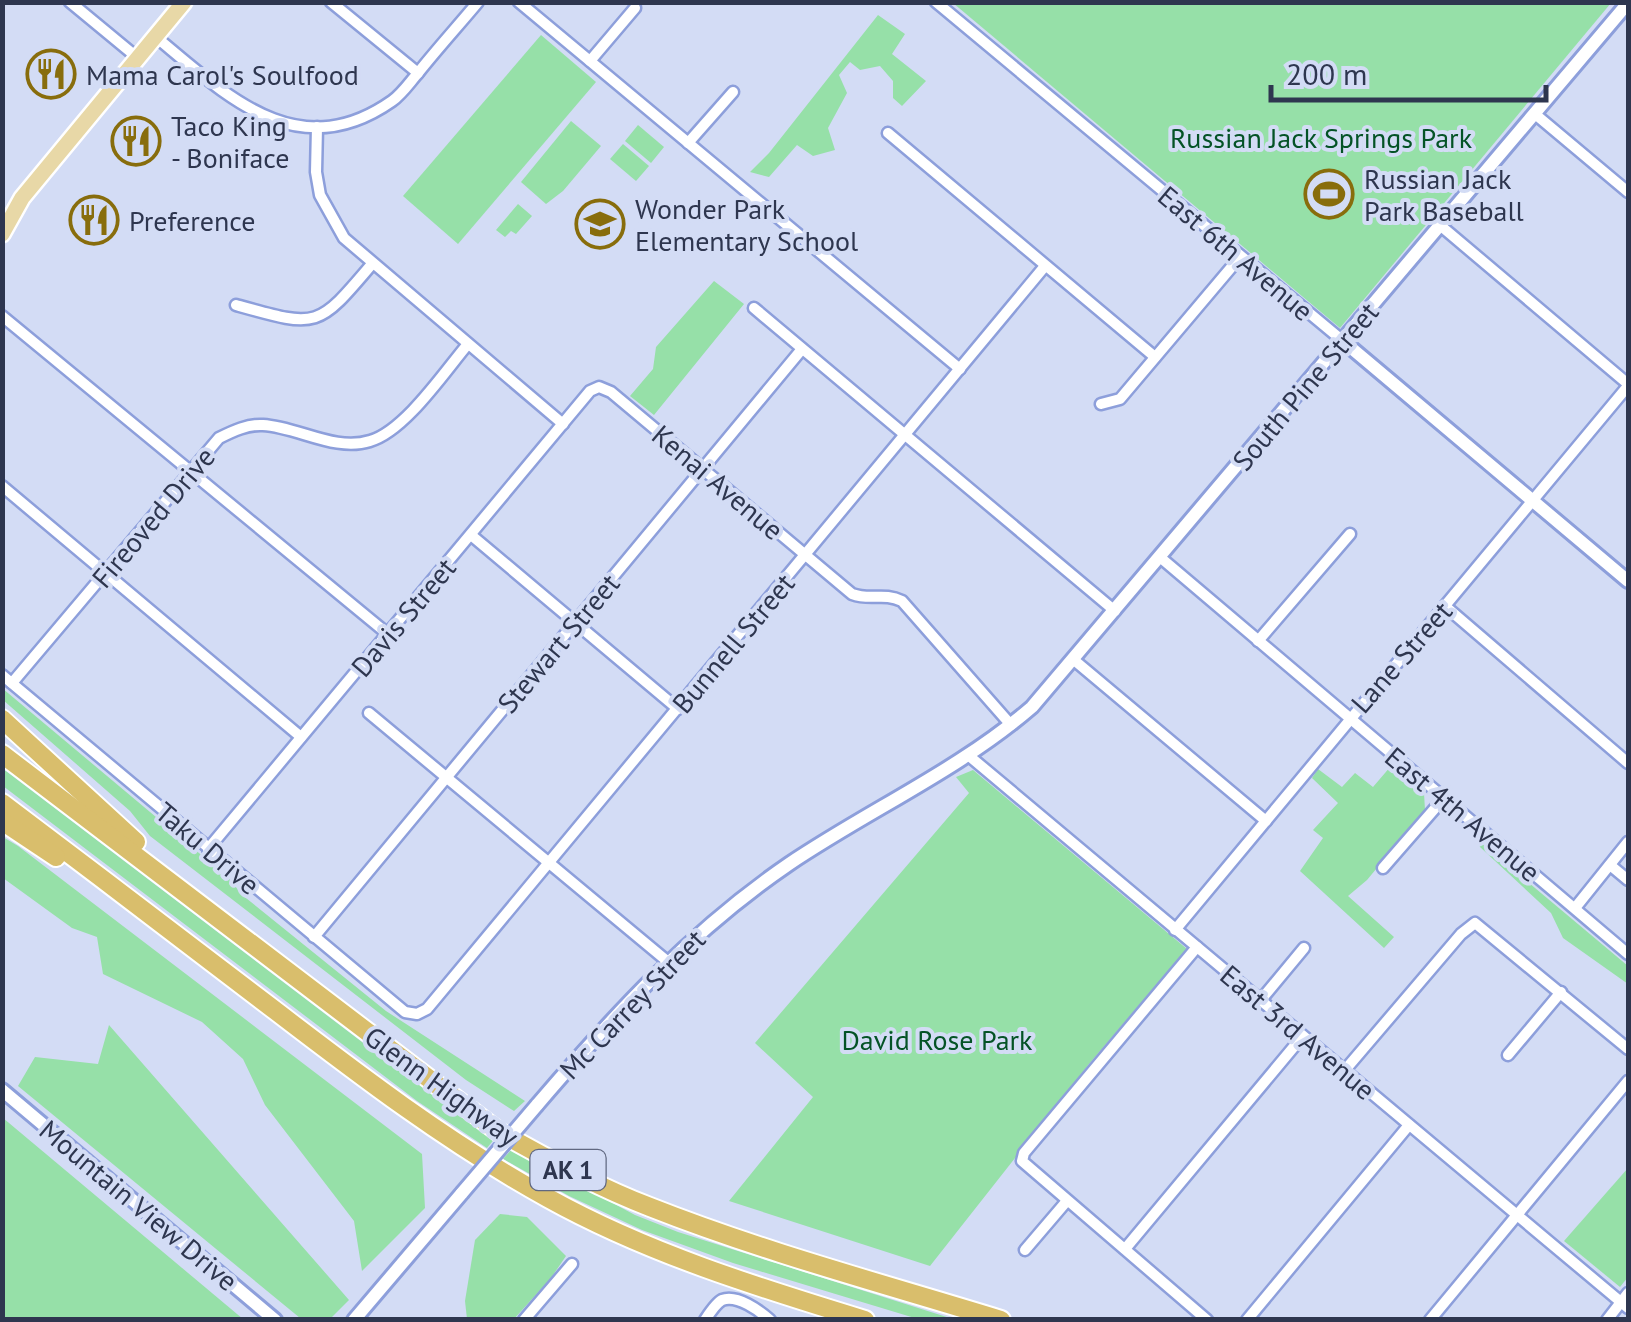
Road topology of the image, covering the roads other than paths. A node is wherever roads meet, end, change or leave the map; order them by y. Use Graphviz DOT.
graph roads {
  1 [pos="70,2"];
  2 [pos="184,2"];
  3 [pos="331,2"];
  4 [pos="478,2"];
  5 [pos="520,2"];
  6 [pos="936,2"];
  7 [pos="1628,3"];
  8 [pos="635,8"];
  9 [pos="1623,20"];
  10 [pos="156,37"];
  11 [pos="139,59"];
  12 [pos="590,62"];
  13 [pos="418,73"];
  14 [pos="733,92"];
  15 [pos="1535,114"];
  16 [pos="317,128"];
  17 [pos="888,132"];
  18 [pos="688,143"];
  19 [pos="1628,192"];
  20 [pos="22,198"];
  21 [pos="2,213"];
  22 [pos="1442,226"];
  23 [pos="2,234"];
  24 [pos="1240,257"];
  25 [pos="372,264"];
  26 [pos="1045,266"];
  27 [pos="236,305"];
  28 [pos="754,308"];
  29 [pos="2,316"];
  30 [pos="1343,341"];
  31 [pos="468,344"];
  32 [pos="802,348"];
  33 [pos="1155,357"];
  34 [pos="960,369"];
  35 [pos="1628,385"];
  36 [pos="600,388"];
  37 [pos="1102,404"];
  38 [pos="563,424"];
  39 [pos="908,434"];
  40 [pos="190,470"];
  41 [pos="702,470"];
  42 [pos="2,486"];
  43 [pos="1534,501"];
  44 [pos="1350,534"];
  45 [pos="471,535"];
  46 [pos="806,555"];
  47 [pos="1161,558"];
  48 [pos="106,574"];
  49 [pos="1628,581"];
  50 [pos="1445,606"];
  51 [pos="1115,610"];
  52 [pos="574,623"];
  53 [pos="389,634"];
  54 [pos="1258,641"];
  55 [pos="1074,660"];
  56 [pos="7,679"];
  57 [pos="678,709"];
  58 [pos="369,712"];
  59 [pos="1348,718"];
  60 [pos="2,720"];
  61 [pos="1011,725"];
  62 [pos="301,737"];
  63 [pos="2,754"];
  64 [pos="968,755"];
  65 [pos="1628,763"];
  66 [pos="447,776"];
  67 [pos="1444,798"];
  68 [pos="2,803"];
  69 [pos="2,821"];
  70 [pos="1266,821"];
  71 [pos="1628,842"];
  72 [pos="208,849"];
  73 [pos="550,864"];
  74 [pos="1610,865"];
  75 [pos="1384,868"];
  76 [pos="1628,880"];
  77 [pos="198,901"];
  78 [pos="1575,908"];
  79 [pos="1175,930"];
  80 [pos="314,937"];
  81 [pos="1197,948"];
  82 [pos="1304,948"];
  83 [pos="1628,954"];
  84 [pos="667,961"];
  85 [pos="217,966"];
  86 [pos="1561,992"];
  87 [pos="1260,1001"];
  88 [pos="416,1014"];
  89 [pos="1302,1037"];
  90 [pos="1628,1049"];
  91 [pos="1508,1055"];
  92 [pos="1345,1070"];
  93 [pos="1628,1080"];
  94 [pos="2,1090"];
  95 [pos="1410,1125"];
  96 [pos="1066,1202"];
  97 [pos="1517,1214"];
  98 [pos="1124,1249"];
  99 [pos="1025,1250"];
  100 [pos="572,1264"];
  101 [pos="1626,1301"];
  102 [pos="275,1320"];
  103 [pos="354,1320"];
  104 [pos="524,1320"];
  105 [pos="705,1320"];
  106 [pos="770,1320"];
  107 [pos="866,1320"];
  108 [pos="1001,1320"];
  109 [pos="1208,1320"];
  110 [pos="1247,1320"];
  111 [pos="1430,1320"];
  112 [pos="1607,1320"];
  1 -- 11 [label="street"];
  2 -- 10 [label="main road"];
  3 -- 13 [label="street"];
  4 -- 13 [label="street"];
  5 -- 12 [label="street"];
  6 -- 24 [label="street, East 6th Avenue"];
  7 -- 9 [label="street, South Pine Street"];
  8 -- 12 [label="street"];
  9 -- 15 [label="street, South Pine Street"];
  10 -- 11 [label="main road"];
  10 -- 16 [label="street"];
  11 -- 20 [label="main road"];
  12 -- 18 [label="street"];
  13 -- 16 [label="street"];
  14 -- 18 [label="street"];
  15 -- 19 [label="street"];
  15 -- 22 [label="street, South Pine Street"];
  16 -- 25 [label="street"];
  17 -- 26 [label="street"];
  18 -- 34 [label="street"];
  20 -- 21 [label="main road"];
  20 -- 23 [label="main road"];
  22 -- 30 [label="street, South Pine Street"];
  22 -- 35 [label="street"];
  24 -- 30 [label="street, East 6th Avenue"];
  24 -- 33 [label="street"];
  25 -- 27 [label="street"];
  25 -- 31 [label="street"];
  26 -- 33 [label="street"];
  26 -- 34 [label="street, Bunnell Street"];
  28 -- 32 [label="street"];
  29 -- 40 [label="street"];
  30 -- 43 [label="street, East 6th Avenue"];
  30 -- 47 [label="street, South Pine Street"];
  31 -- 38 [label="street"];
  31 -- 40 [label="street, Fireoved Drive"];
  32 -- 39 [label="street"];
  32 -- 41 [label="street, Stewart Street"];
  33 -- 37 [label="street"];
  34 -- 39 [label="street, Bunnell Street"];
  35 -- 43 [label="street, Lane Street"];
  36 -- 38 [label="street, Davis Street"];
  36 -- 41 [label="street, Kenai Avenue"];
  38 -- 45 [label="street, Davis Street"];
  39 -- 46 [label="street, Bunnell Street"];
  39 -- 51 [label="street"];
  40 -- 48 [label="street, Fireoved Drive"];
  40 -- 53 [label="street"];
  41 -- 46 [label="street, Kenai Avenue"];
  41 -- 52 [label="street, Stewart Street"];
  42 -- 48 [label="street"];
  43 -- 49 [label="street, East 6th Avenue"];
  43 -- 50 [label="street, Lane Street"];
  44 -- 54 [label="street"];
  45 -- 52 [label="street"];
  45 -- 53 [label="street, Davis Street"];
  46 -- 57 [label="street, Bunnell Street"];
  46 -- 61 [label="street, Kenai Avenue"];
  47 -- 51 [label="street, South Pine Street"];
  47 -- 54 [label="street, East 4th Avenue"];
  48 -- 56 [label="street, Fireoved Drive"];
  48 -- 62 [label="street"];
  50 -- 59 [label="street, Lane Street"];
  50 -- 65 [label="street"];
  51 -- 55 [label="street, South Pine Street"];
  52 -- 57 [label="street"];
  52 -- 66 [label="street, Stewart Street"];
  53 -- 62 [label="street, Davis Street"];
  54 -- 59 [label="street, East 4th Avenue"];
  55 -- 61 [label="street, South Pine Street"];
  55 -- 70 [label="street"];
  56 -- 72 [label="street, Taku Drive"];
  57 -- 73 [label="street, Bunnell Street"];
  58 -- 66 [label="street"];
  59 -- 67 [label="street, East 4th Avenue"];
  59 -- 70 [label="street, Lane Street"];
  60 -- 77 [label="highway"];
  61 -- 64 [label="street, South Pine Street"];
  62 -- 72 [label="street, Davis Street"];
  63 -- 77 [label="highway, Glenn Highway / AK 1"];
  64 -- 79 [label="street, East 3rd Avenue"];
  64 -- 84 [label="street, Mc Carrey Street"];
  66 -- 73 [label="street"];
  66 -- 80 [label="street, Stewart Street"];
  67 -- 75 [label="street"];
  67 -- 78 [label="street, East 4th Avenue"];
  68 -- 85 [label="highway, Glenn Highway / AK 1"];
  69 -- 85 [label="highway"];
  70 -- 79 [label="street, Lane Street"];
  71 -- 74 [label="street"];
  72 -- 80 [label="street, Taku Drive"];
  73 -- 84 [label="street"];
  73 -- 88 [label="street, Bunnell Street"];
  74 -- 76 [label="street"];
  74 -- 78 [label="street"];
  77 -- 108 [label="highway, Glenn Highway / AK 1"];
  78 -- 83 [label="street, East 4th Avenue"];
  79 -- 81 [label="street, East 3rd Avenue"];
  80 -- 88 [label="street, Taku Drive"];
  81 -- 87 [label="street, East 3rd Avenue"];
  81 -- 96 [label="street"];
  82 -- 87 [label="street"];
  84 -- 103 [label="street, Mc Carrey Street, bridge"];
  85 -- 107 [label="highway, Glenn Highway / AK 1"];
  86 -- 90 [label="street"];
  86 -- 91 [label="street"];
  86 -- 92 [label="street"];
  87 -- 89 [label="street, East 3rd Avenue"];
  89 -- 92 [label="street, East 3rd Avenue"];
  89 -- 98 [label="street"];
  92 -- 95 [label="street, East 3rd Avenue"];
  93 -- 97 [label="street"];
  94 -- 102 [label="street, Mountain View Drive"];
  95 -- 97 [label="street, East 3rd Avenue"];
  95 -- 110 [label="street"];
  96 -- 98 [label="street"];
  96 -- 99 [label="street"];
  97 -- 101 [label="street, East 3rd Avenue"];
  97 -- 111 [label="street"];
  98 -- 109 [label="street"];
  100 -- 104 [label="street"];
  101 -- 112 [label="street"];
  105 -- 106 [label="street"];
}
